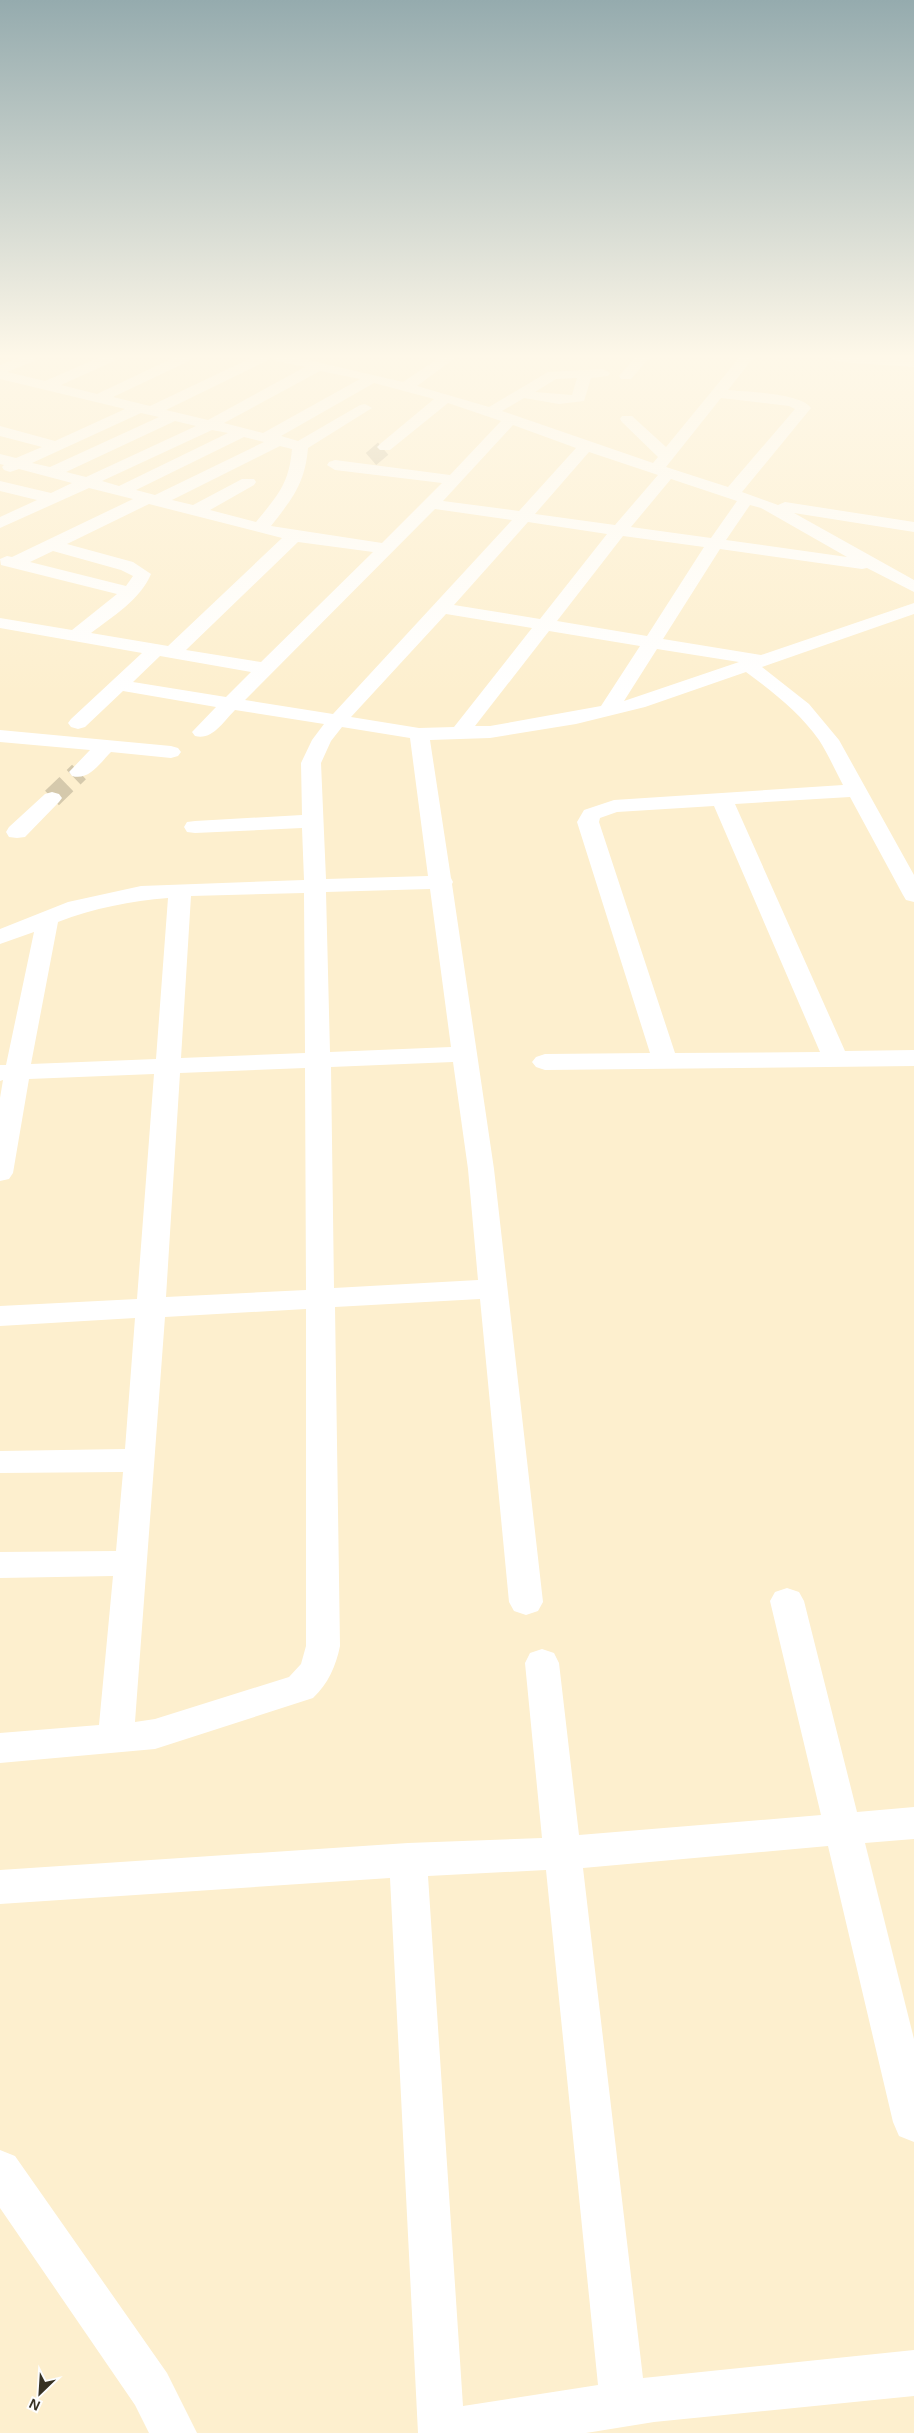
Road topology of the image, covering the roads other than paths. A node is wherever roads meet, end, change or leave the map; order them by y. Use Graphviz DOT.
graph roads {
  1 [pos="46,472"];
  2 [pos="54,472"];
  3 [pos="109,472"];
  4 [pos="161,472"];
  5 [pos="207,472"];
  6 [pos="297,472"];
  7 [pos="407,472"];
  8 [pos="461,472"];
  9 [pos="563,472"];
  10 [pos="659,472"];
  11 [pos="677,472"];
  12 [pos="758,472"];
  13 [pos="51,473"];
  14 [pos="453,480"];
  15 [pos="86,482"];
  16 [pos="248,482"];
  17 [pos="0,486"];
  18 [pos="121,491"];
  19 [pos="740,496"];
  20 [pos="51,498"];
  21 [pos="151,500"];
  22 [pos="431,504"];
  23 [pos="767,505"];
  24 [pos="0,508"];
  25 [pos="195,511"];
  26 [pos="20,513"];
  27 [pos="523,517"];
  28 [pos="0,523"];
  29 [pos="260,528"];
  30 [pos="914,528"];
  31 [pos="619,530"];
  32 [pos="294,536"];
  33 [pos="52,544"];
  34 [pos="715,544"];
  35 [pos="386,549"];
  36 [pos="7,561"];
  37 [pos="876,566"];
  38 [pos="914,587"];
  39 [pos="129,592"];
  40 [pos="441,608"];
  41 [pos="914,608"];
  42 [pos="1,624"];
  43 [pos="545,625"];
  44 [pos="76,636"];
  45 [pos="651,642"];
  46 [pos="165,651"];
  47 [pos="757,664"];
  48 [pos="266,669"];
  49 [pos="119,685"];
  50 [pos="232,703"];
  51 [pos="608,710"];
  52 [pos="336,722"];
  53 [pos="78,723"];
  54 [pos="202,732"];
  55 [pos="420,734"];
  56 [pos="459,734"];
  57 [pos="0,736"];
  58 [pos="106,746"];
  59 [pos="171,752"];
  60 [pos="79,772"];
  61 [pos="856,790"];
  62 [pos="52,798"];
  63 [pos="722,799"];
  64 [pos="312,821"];
  65 [pos="195,828"];
  66 [pos="17,832"];
  67 [pos="442,882"];
  68 [pos="314,885"];
  69 [pos="180,890"];
  70 [pos="914,895"];
  71 [pos="48,917"];
  72 [pos="0,937"];
  73 [pos="465,1054"];
  74 [pos="835,1058"];
  75 [pos="914,1058"];
  76 [pos="318,1060"];
  77 [pos="665,1060"];
  78 [pos="545,1062"];
  79 [pos="168,1066"];
  80 [pos="9,1073"];
  81 [pos="0,1172"];
  82 [pos="495,1288"];
  83 [pos="321,1299"];
  84 [pos="150,1309"];
  85 [pos="0,1316"];
  86 [pos="140,1460"];
  87 [pos="0,1462"];
  88 [pos="131,1563"];
  89 [pos="0,1565"];
  90 [pos="787,1601"];
  91 [pos="526,1602"];
  92 [pos="542,1663"];
  93 [pos="116,1739"];
  94 [pos="0,1748"];
  95 [pos="914,1823"];
  96 [pos="842,1829"];
  97 [pos="564,1853"];
  98 [pos="408,1860"];
  99 [pos="0,1887"];
  100 [pos="914,2122"];
  101 [pos="0,2171"];
  102 [pos="914,2373"];
  103 [pos="623,2404"];
  104 [pos="174,2433"];
  105 [pos="441,2433"];
  1 -- 13 [label="street"];
  2 -- 13 [label="street"];
  3 -- 15 [label="street"];
  4 -- 18 [label="street"];
  5 -- 21 [label="street"];
  6 -- 29 [label="street"];
  7 -- 14 [label="street"];
  8 -- 14 [label="street"];
  9 -- 27 [label="street"];
  10 -- 31 [label="street"];
  11 -- 19 [label="street"];
  12 -- 19 [label="street"];
  13 -- 15 [label="street"];
  14 -- 22 [label="street"];
  15 -- 18 [label="street"];
  15 -- 20 [label="street"];
  16 -- 25 [label="street"];
  17 -- 20 [label="street"];
  18 -- 21 [label="street"];
  19 -- 23 [label="street"];
  19 -- 34 [label="street"];
  20 -- 26 [label="street"];
  21 -- 25 [label="street"];
  21 -- 33 [label="street"];
  22 -- 27 [label="street"];
  22 -- 35 [label="street"];
  23 -- 30 [label="street"];
  23 -- 37 [label="street"];
  24 -- 26 [label="street"];
  25 -- 29 [label="street"];
  26 -- 28 [label="street"];
  27 -- 31 [label="street"];
  27 -- 40 [label="street"];
  29 -- 32 [label="street"];
  31 -- 34 [label="street"];
  31 -- 43 [label="street"];
  32 -- 35 [label="street"];
  32 -- 46 [label="street"];
  33 -- 36 [label="street"];
  33 -- 39 [label="street"];
  34 -- 37 [label="street"];
  34 -- 45 [label="street"];
  35 -- 48 [label="street"];
  36 -- 39 [label="street"];
  37 -- 38 [label="street"];
  39 -- 44 [label="street"];
  40 -- 43 [label="street"];
  40 -- 52 [label="street"];
  41 -- 47 [label="street"];
  42 -- 44 [label="street"];
  43 -- 45 [label="street"];
  43 -- 56 [label="street"];
  44 -- 46 [label="street"];
  45 -- 47 [label="street"];
  45 -- 51 [label="street"];
  46 -- 48 [label="street"];
  46 -- 49 [label="street"];
  47 -- 51 [label="street"];
  47 -- 61 [label="street"];
  48 -- 50 [label="street"];
  49 -- 50 [label="street"];
  49 -- 53 [label="street"];
  50 -- 52 [label="street"];
  50 -- 54 [label="street"];
  51 -- 56 [label="street"];
  52 -- 55 [label="street"];
  52 -- 64 [label="street"];
  55 -- 56 [label="street"];
  55 -- 67 [label="street"];
  57 -- 58 [label="street"];
  58 -- 59 [label="street"];
  58 -- 60 [label="street"];
  61 -- 63 [label="street"];
  61 -- 70 [label="street"];
  62 -- 66 [label="street"];
  63 -- 74 [label="street"];
  63 -- 77 [label="street"];
  64 -- 65 [label="street"];
  64 -- 68 [label="street"];
  67 -- 68 [label="street"];
  67 -- 73 [label="street"];
  68 -- 69 [label="street"];
  68 -- 76 [label="street"];
  69 -- 71 [label="street"];
  69 -- 79 [label="street"];
  71 -- 72 [label="street"];
  71 -- 80 [label="street"];
  73 -- 76 [label="street"];
  73 -- 82 [label="street"];
  74 -- 75 [label="street"];
  74 -- 77 [label="street"];
  76 -- 79 [label="street"];
  76 -- 83 [label="street"];
  77 -- 78 [label="street"];
  79 -- 80 [label="street"];
  79 -- 84 [label="street"];
  80 -- 81 [label="street"];
  82 -- 83 [label="street"];
  82 -- 91 [label="street"];
  83 -- 84 [label="street"];
  83 -- 93 [label="street"];
  84 -- 85 [label="street"];
  84 -- 86 [label="street"];
  86 -- 87 [label="street"];
  86 -- 88 [label="street"];
  88 -- 89 [label="street"];
  88 -- 93 [label="street"];
  90 -- 96 [label="street"];
  92 -- 97 [label="street"];
  93 -- 94 [label="street"];
  95 -- 96 [label="street"];
  96 -- 97 [label="street"];
  96 -- 100 [label="street"];
  97 -- 98 [label="street"];
  97 -- 103 [label="street"];
  98 -- 99 [label="street"];
  98 -- 105 [label="street"];
  101 -- 104 [label="street"];
  102 -- 103 [label="street"];
  103 -- 105 [label="street"];
}
